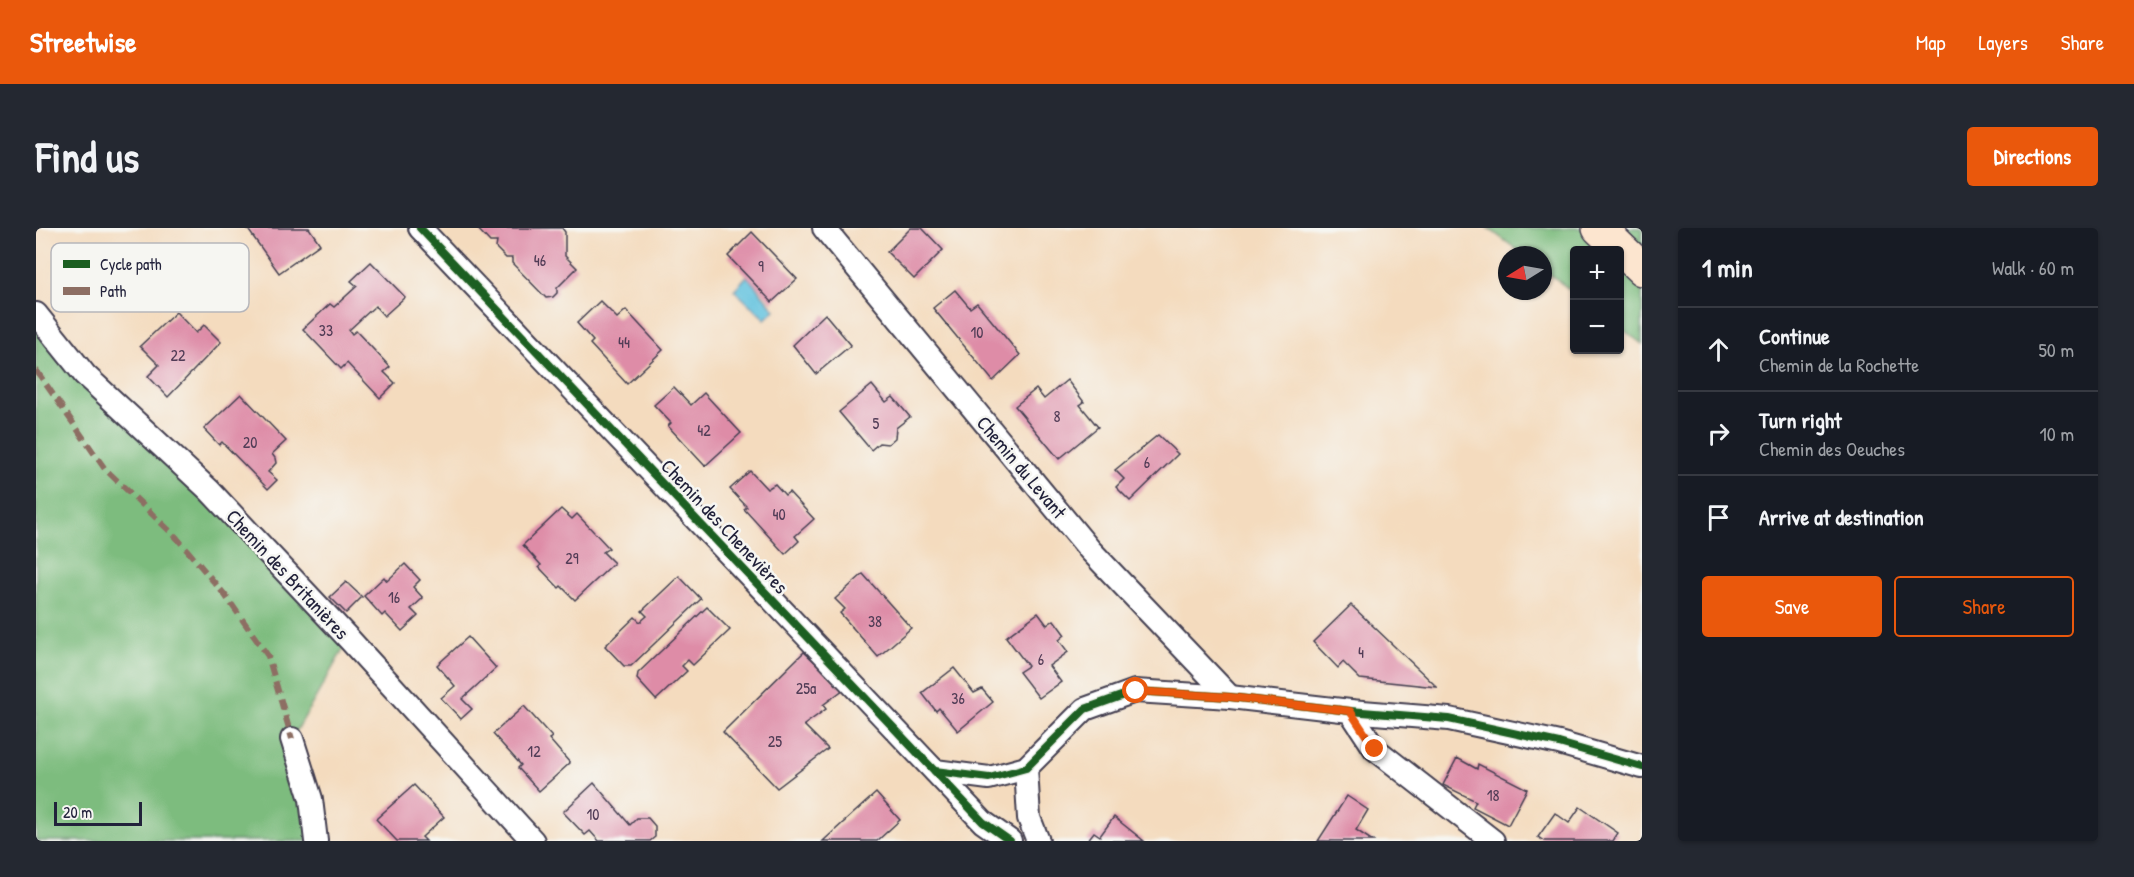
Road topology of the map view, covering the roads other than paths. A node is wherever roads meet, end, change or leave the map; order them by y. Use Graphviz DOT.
graph roads {
  1 [pos="420,228"];
  2 [pos="824,228"];
  3 [pos="1599,228"];
  4 [pos="1642,269"];
  5 [pos="36,314"];
  6 [pos="1230,697"];
  7 [pos="1350,711"];
  8 [pos="292,739"];
  9 [pos="1642,767"];
  10 [pos="1026,768"];
  11 [pos="934,771"];
  12 [pos="316,841"];
  13 [pos="533,841"];
  14 [pos="1010,841"];
  15 [pos="1038,841"];
  16 [pos="1493,841"];
  1 -- 11 [label="street, Chemin des Chenevières"];
  2 -- 6 [label="street, Chemin du Levant"];
  3 -- 4 [label="street"];
  5 -- 13 [label="street, Chemin des Britanières"];
  6 -- 7 [label="street"];
  6 -- 10 [label="street"];
  7 -- 9 [label="street"];
  7 -- 16 [label="street"];
  8 -- 12 [label="street"];
  10 -- 11 [label="street"];
  10 -- 15 [label="street"];
  11 -- 14 [label="street, Chemin des Chenevières"];
}
